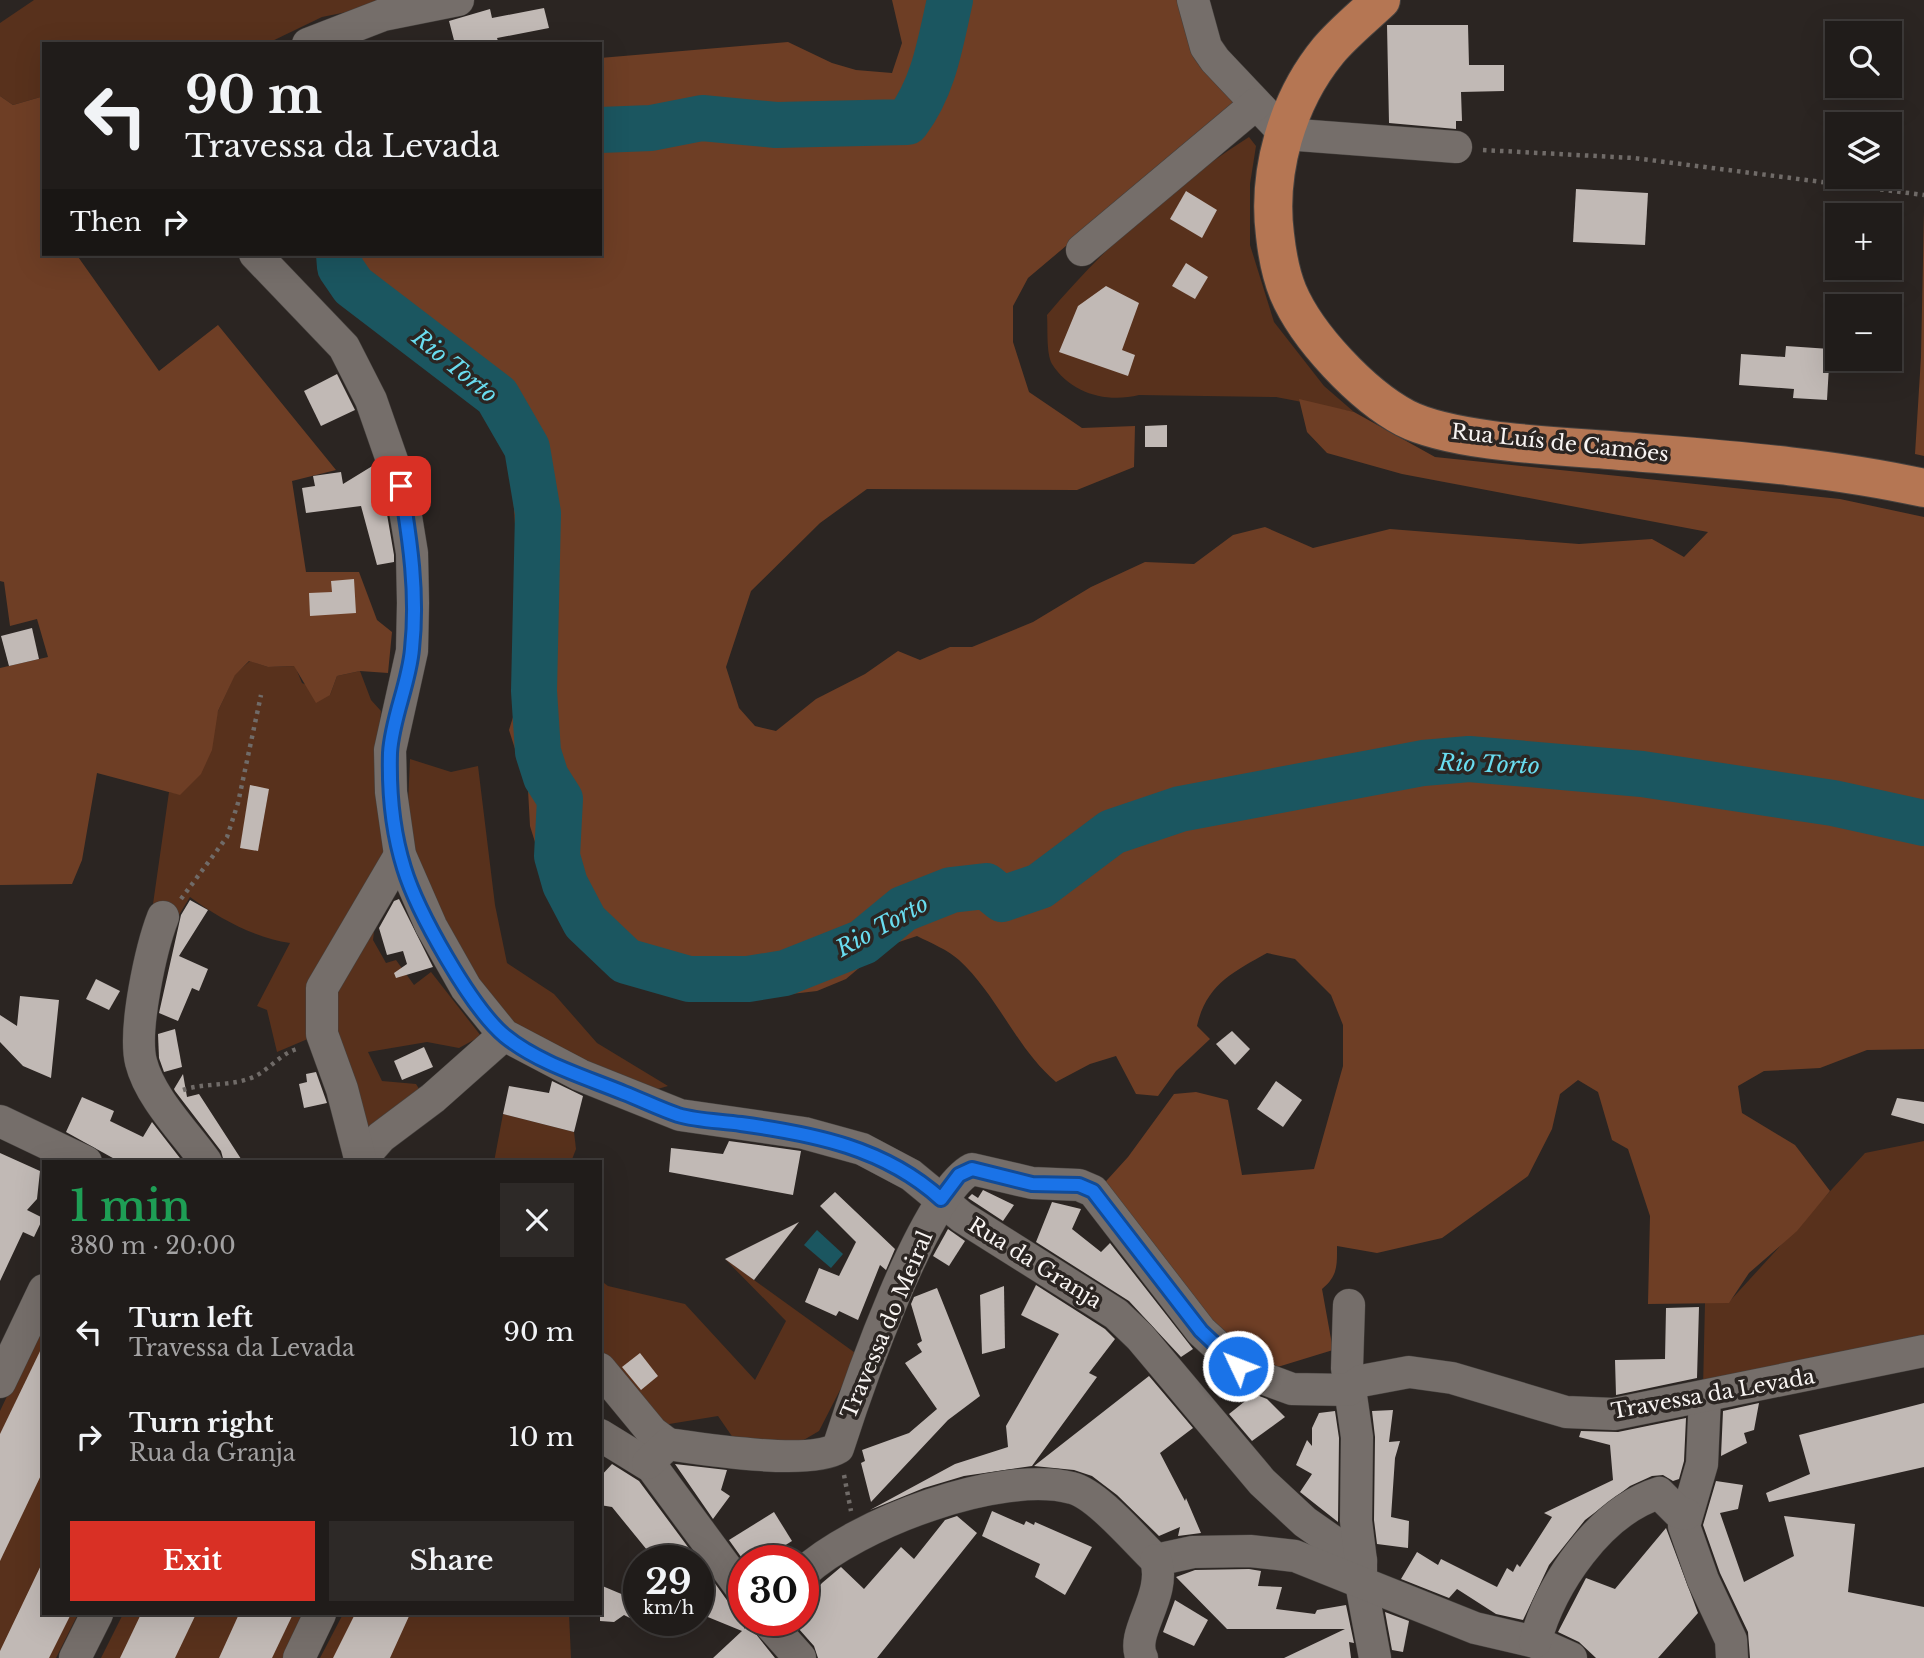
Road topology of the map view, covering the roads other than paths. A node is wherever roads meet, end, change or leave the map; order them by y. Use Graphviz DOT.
graph roads {
  1 [pos="458,0"];
  2 [pos="1193,0"];
  3 [pos="1381,0"];
  4 [pos="313,42"];
  5 [pos="1256,104"];
  6 [pos="1286,134"];
  7 [pos="1457,147"];
  8 [pos="1082,250"];
  9 [pos="257,256"];
  10 [pos="1924,488"];
  11 [pos="400,855"];
  12 [pos="163,917"];
  13 [pos="504,1035"];
  14 [pos="0,1121"];
  15 [pos="82,1160"];
  16 [pos="205,1160"];
  17 [pos="360,1160"];
  18 [pos="361,1160"];
  19 [pos="941,1199"];
  20 [pos="42,1294"];
  21 [pos="1349,1304"];
  22 [pos="1924,1351"];
  23 [pos="602,1370"];
  24 [pos="0,1382"];
  25 [pos="1349,1390"];
  26 [pos="1705,1396"];
  27 [pos="602,1436"];
  28 [pos="658,1453"];
  29 [pos="1686,1514"];
  30 [pos="1156,1560"];
  31 [pos="819,1562"];
  32 [pos="728,1566"];
  33 [pos="1361,1572"];
  34 [pos="96,1615"];
  35 [pos="320,1615"];
  36 [pos="780,1636"];
  37 [pos="1535,1642"];
  38 [pos="75,1658"];
  39 [pos="299,1658"];
  40 [pos="800,1658"];
  41 [pos="1142,1658"];
  42 [pos="1375,1658"];
  43 [pos="1571,1658"];
  44 [pos="1732,1658"];
  1 -- 4 [label="street"];
  2 -- 5 [label="street"];
  3 -- 6 [label="main road, Rua Luís de Camões"];
  5 -- 6 [label="street"];
  5 -- 8 [label="street"];
  6 -- 7 [label="street"];
  6 -- 10 [label="main road, Rua Luís de Camões"];
  9 -- 11 [label="street, Rua da Granja"];
  11 -- 13 [label="street, Rua da Granja"];
  11 -- 17 [label="street"];
  12 -- 16 [label="street"];
  13 -- 18 [label="street"];
  13 -- 19 [label="street, Rua da Granja"];
  14 -- 15 [label="street"];
  19 -- 25 [label="street, Travessa da Levada"];
  19 -- 28 [label="street, Travessa do Meiral"];
  19 -- 33 [label="street, Rua da Granja"];
  20 -- 24 [label="street"];
  21 -- 25 [label="street"];
  22 -- 26 [label="street, Travessa da Levada"];
  23 -- 28 [label="street"];
  25 -- 26 [label="street, Travessa da Levada"];
  25 -- 33 [label="street"];
  26 -- 29 [label="street"];
  27 -- 28 [label="street"];
  28 -- 32 [label="street"];
  29 -- 37 [label="street"];
  29 -- 44 [label="street"];
  30 -- 31 [label="street"];
  30 -- 33 [label="street"];
  30 -- 41 [label="street"];
  33 -- 37 [label="street, Rua da Granja"];
  33 -- 42 [label="street"];
  34 -- 38 [label="street"];
  35 -- 39 [label="street"];
  36 -- 40 [label="street"];
  37 -- 43 [label="street, Rua da Granja"];
}
